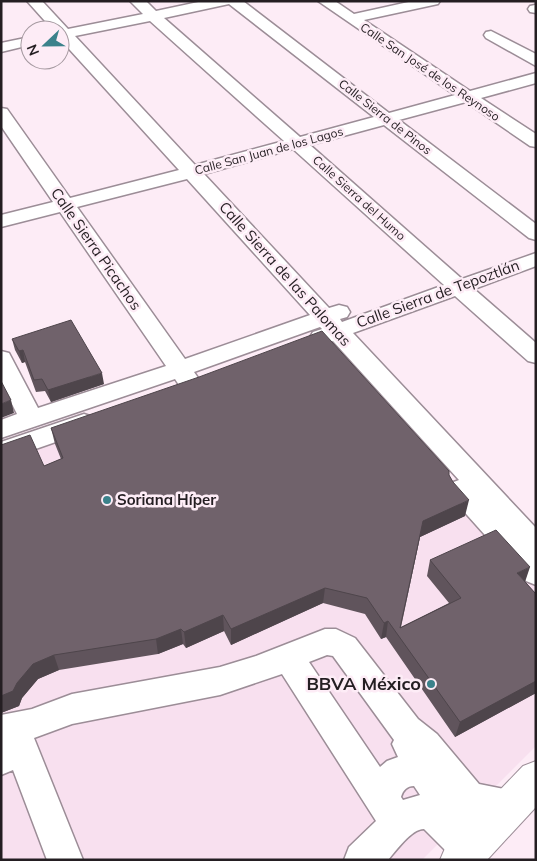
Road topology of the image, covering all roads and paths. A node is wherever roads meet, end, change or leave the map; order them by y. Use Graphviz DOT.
graph roads {
  1 [pos="18,1"];
  2 [pos="34,1"];
  3 [pos="137,1"];
  4 [pos="224,1"];
  5 [pos="234,1"];
  6 [pos="325,1"];
  7 [pos="433,1"];
  8 [pos="153,16"];
  9 [pos="351,19"];
  10 [pos="34,20"];
  11 [pos="48,20"];
  12 [pos="490,35"];
  13 [pos="70,37"];
  14 [pos="529,42"];
  15 [pos="20,43"];
  16 [pos="511,47"];
  17 [pos="1,48"];
  18 [pos="70,49"];
  19 [pos="536,61"];
  20 [pos="536,78"];
  21 [pos="468,97"];
  22 [pos="1,113"];
  23 [pos="387,119"];
  24 [pos="536,142"];
  25 [pos="297,143"];
  26 [pos="184,174"];
  27 [pos="65,205"];
  28 [pos="1,221"];
  29 [pos="536,234"];
  30 [pos="536,246"];
  31 [pos="536,259"];
  32 [pos="452,281"];
  33 [pos="322,327"];
  34 [pos="536,356"];
  35 [pos="1,358"];
  36 [pos="185,377"];
  37 [pos="32,419"];
  38 [pos="1,430"];
  39 [pos="1,452"];
  40 [pos="536,547"];
  41 [pos="536,573"];
  42 [pos="289,658"];
  43 [pos="12,737"];
  44 [pos="413,748"];
  45 [pos="358,764"];
  46 [pos="536,779"];
  47 [pos="509,807"];
  48 [pos="390,812"];
  49 [pos="468,851"];
  50 [pos="65,860"];
  51 [pos="362,860"];
  1 -- 10 [label="street"];
  2 -- 11 [label="street, Calle Sierra de las Palomas"];
  3 -- 8 [label="street, Calle Sierra del Humo"];
  4 -- 8 [label="street"];
  5 -- 23 [label="street, Calle Sierra de Pinos"];
  6 -- 9 [label="street, Calle San José de los Reynoso"];
  7 -- 9 [label="street"];
  8 -- 13 [label="street"];
  8 -- 25 [label="street, Calle Sierra del Humo"];
  9 -- 21 [label="street, Calle San José de los Reynoso"];
  12 -- 16 [label="street"];
  14 -- 16 [label="street"];
  15 -- 17 [label="street"];
  16 -- 19 [label="street"];
  18 -- 26 [label="street, Calle Sierra de las Palomas"];
  20 -- 21 [label="street, Calle San Juan de los Lagos"];
  21 -- 23 [label="street, Calle San Juan de los Lagos"];
  21 -- 24 [label="street, Calle San José de los Reynoso"];
  22 -- 27 [label="street, Calle Sierra Picachos"];
  23 -- 25 [label="street, Calle San Juan de los Lagos"];
  23 -- 29 [label="street, Calle Sierra de Pinos"];
  25 -- 26 [label="street, Calle San Juan de los Lagos"];
  25 -- 32 [label="street, Calle Sierra del Humo"];
  26 -- 27 [label="street, Calle San Juan de los Lagos"];
  26 -- 33 [label="street, Calle Sierra de las Palomas"];
  27 -- 28 [label="street, Calle San Juan de los Lagos"];
  27 -- 36 [label="street, Calle Sierra Picachos"];
  30 -- 32 [label="street, Calle Sierra de Tepoztlán"];
  31 -- 32 [label="street, Calle Sierra de Tepoztlán"];
  32 -- 33 [label="street, Calle Sierra de Tepoztlán"];
  32 -- 34 [label="street, Calle Sierra del Humo"];
  33 -- 36 [label="street, Calle Sierra de Tepoztlán"];
  33 -- 40 [label="street, Calle Sierra de las Palomas"];
  33 -- 41 [label="street, Calle Sierra de las Palomas"];
  35 -- 37 [label="street"];
  36 -- 37 [label="street, Calle Sierra de Tepoztlán"];
  36 -- 39 [label="street, Calle Sierra de Tepoztlán"];
  37 -- 38 [label="street, Calle Sierra de Tepoztlán"];
  42 -- 43 [label="street"];
  42 -- 44 [label="street"];
  42 -- 45 [label="street"];
  43 -- 50 [label="street"];
  44 -- 45 [label="street"];
  44 -- 47 [label="street"];
  44 -- 48 [label="street"];
  44 -- 49 [label="street"];
  45 -- 48 [label="street"];
  46 -- 47 [label="main road"];
  47 -- 49 [label="main road"];
  48 -- 49 [label="street"];
  48 -- 51 [label="street"];
}
